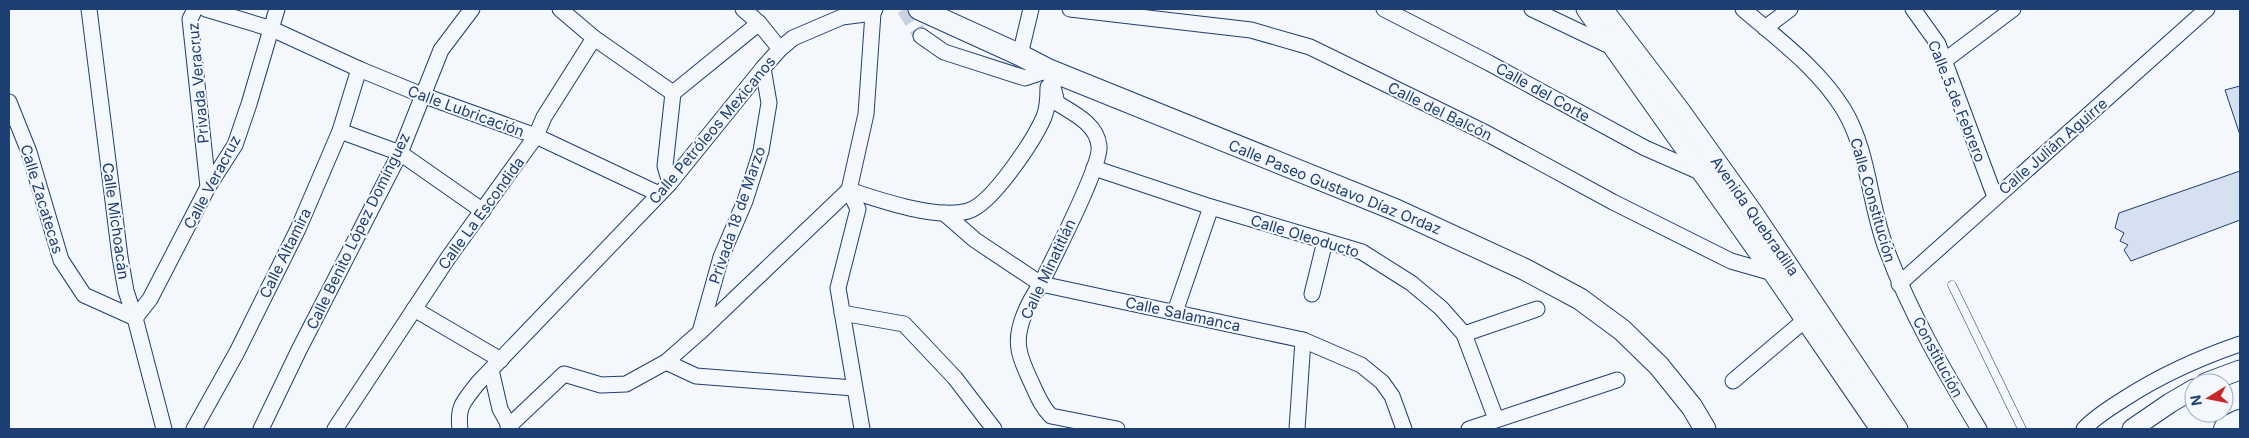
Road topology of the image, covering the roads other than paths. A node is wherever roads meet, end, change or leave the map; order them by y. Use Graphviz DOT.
graph roads {
  1 [pos="89,9"];
  2 [pos="195,9"];
  3 [pos="206,9"];
  4 [pos="277,9"];
  5 [pos="472,9"];
  6 [pos="560,9"];
  7 [pos="743,9"];
  8 [pos="919,9"];
  9 [pos="1031,9"];
  10 [pos="1070,9"];
  11 [pos="1384,9"];
  12 [pos="1532,9"];
  13 [pos="1586,9"];
  14 [pos="1602,9"];
  15 [pos="1743,9"];
  16 [pos="1790,9"];
  17 [pos="1912,9"];
  18 [pos="2014,9"];
  19 [pos="2207,9"];
  20 [pos="874,11"];
  21 [pos="759,23"];
  22 [pos="1765,28"];
  23 [pos="272,29"];
  24 [pos="922,36"];
  25 [pos="594,38"];
  26 [pos="1614,48"];
  27 [pos="780,49"];
  28 [pos="1020,55"];
  29 [pos="1944,61"];
  30 [pos="763,68"];
  31 [pos="359,69"];
  32 [pos="1049,70"];
  33 [pos="673,93"];
  34 [pos="422,95"];
  35 [pos="9,102"];
  36 [pos="340,131"];
  37 [pos="536,136"];
  38 [pos="400,153"];
  39 [pos="1094,168"];
  40 [pos="1702,173"];
  41 [pos="670,183"];
  42 [pos="208,187"];
  43 [pos="849,190"];
  44 [pos="659,194"];
  45 [pos="1995,197"];
  46 [pos="1212,207"];
  47 [pos="483,211"];
  48 [pos="944,213"];
  49 [pos="1325,241"];
  50 [pos="1781,268"];
  51 [pos="1041,284"];
  52 [pos="1900,284"];
  53 [pos="1952,284"];
  54 [pos="1312,294"];
  55 [pos="414,309"];
  56 [pos="1537,309"];
  57 [pos="1175,312"];
  58 [pos="842,313"];
  59 [pos="1812,314"];
  60 [pos="135,318"];
  61 [pos="700,332"];
  62 [pos="1464,334"];
  63 [pos="1303,340"];
  64 [pos="2240,344"];
  65 [pos="666,362"];
  66 [pos="496,365"];
  67 [pos="1617,380"];
  68 [pos="1733,381"];
  69 [pos="854,388"];
  70 [pos="2184,395"];
  71 [pos="1496,419"];
  72 [pos="459,422"];
  73 [pos="2240,422"];
  74 [pos="510,428"];
  75 [pos="164,429"];
  76 [pos="194,429"];
  77 [pos="261,429"];
  78 [pos="335,429"];
  79 [pos="862,429"];
  80 [pos="994,429"];
  81 [pos="1117,429"];
  82 [pos="1297,429"];
  83 [pos="1404,429"];
  84 [pos="1469,429"];
  85 [pos="1705,429"];
  86 [pos="1880,429"];
  87 [pos="1898,429"];
  88 [pos="1979,429"];
  89 [pos="2022,429"];
  90 [pos="2084,429"];
  91 [pos="2132,429"];
  92 [pos="2226,429"];
  1 -- 60 [label="street, Calle Michoacán"];
  2 -- 42 [label="street, Privada Veracruz"];
  3 -- 23 [label="street, Privada Veracruz"];
  4 -- 23 [label="street, Calle Veracruz"];
  5 -- 34 [label="street, Calle Benito López Domínguez"];
  6 -- 25 [label="street"];
  7 -- 21 [label="street"];
  8 -- 28 [label="main road, Calle Paseo Gustavo Díaz Ordaz"];
  9 -- 28 [label="street"];
  10 -- 50 [label="street, Calle del Balcón"];
  11 -- 40 [label="street, Calle del Corte"];
  12 -- 26 [label="street"];
  13 -- 26 [label="street, Avenida Quebradilla"];
  14 -- 50 [label="street, Avenida Quebradilla"];
  15 -- 22 [label="street, Calle Constitución"];
  16 -- 22 [label="street"];
  17 -- 29 [label="street, Calle 5 de Febrero"];
  18 -- 29 [label="street"];
  19 -- 45 [label="street, Calle Julián Aguirre"];
  20 -- 27 [label="street, Calle Petróleos Mexicanos"];
  20 -- 43 [label="street"];
  21 -- 27 [label="street"];
  21 -- 33 [label="street"];
  22 -- 52 [label="street, Calle Constitución"];
  23 -- 31 [label="street, Calle Lubricación"];
  23 -- 42 [label="street, Calle Veracruz"];
  24 -- 32 [label="street"];
  25 -- 33 [label="street"];
  25 -- 37 [label="street, Calle La Escondida"];
  26 -- 40 [label="street, Avenida Quebradilla"];
  27 -- 30 [label="street, Calle Petróleos Mexicanos"];
  28 -- 32 [label="main road, Calle Paseo Gustavo Díaz Ordaz"];
  29 -- 45 [label="street, Calle 5 de Febrero"];
  30 -- 41 [label="street, Calle Petróleos Mexicanos"];
  30 -- 61 [label="street, Privada 18 de Marzo"];
  31 -- 34 [label="street, Calle Lubricación"];
  31 -- 36 [label="street, Calle Altamira"];
  32 -- 39 [label="street, Calle Minatitlán"];
  32 -- 48 [label="street"];
  32 -- 85 [label="main road, Calle Paseo Gustavo Díaz Ordaz"];
  33 -- 41 [label="street"];
  34 -- 37 [label="street, Calle Lubricación"];
  34 -- 38 [label="street, Calle Benito López Domínguez"];
  35 -- 60 [label="street, Calle Zacatecas"];
  36 -- 38 [label="street"];
  36 -- 76 [label="street, Calle Altamira"];
  37 -- 44 [label="street, Calle Lubricación"];
  37 -- 47 [label="street, Calle La Escondida"];
  38 -- 47 [label="street"];
  38 -- 77 [label="street, Calle Benito López Domínguez"];
  39 -- 46 [label="street, Calle Oleoducto"];
  39 -- 51 [label="street, Calle Minatitlán"];
  40 -- 50 [label="street, Avenida Quebradilla"];
  41 -- 44 [label="street, Calle Petróleos Mexicanos"];
  42 -- 60 [label="street, Calle Veracruz"];
  43 -- 48 [label="street"];
  43 -- 58 [label="street"];
  43 -- 61 [label="street"];
  44 -- 66 [label="street, Calle Petróleos Mexicanos"];
  45 -- 52 [label="street, Calle Julián Aguirre"];
  46 -- 49 [label="street, Calle Oleoducto"];
  46 -- 57 [label="street"];
  47 -- 55 [label="street, Calle La Escondida"];
  48 -- 51 [label="street, Calle Salamanca"];
  49 -- 54 [label="street"];
  49 -- 62 [label="street, Calle Oleoducto"];
  50 -- 59 [label="street, Avenida Quebradilla"];
  51 -- 57 [label="street, Calle Salamanca"];
  51 -- 81 [label="street, Calle Minatitlán"];
  52 -- 88 [label="street, Constitución"];
  53 -- 89 [label="lane"];
  55 -- 66 [label="street"];
  55 -- 78 [label="street, Calle La Escondida"];
  56 -- 62 [label="street"];
  57 -- 63 [label="street, Calle Salamanca"];
  58 -- 69 [label="street"];
  58 -- 80 [label="street"];
  59 -- 68 [label="street"];
  59 -- 86 [label="street, Avenida Quebradilla"];
  59 -- 87 [label="street, Avenida Quebradilla"];
  60 -- 75 [label="street, Calle Michoacán"];
  61 -- 65 [label="street"];
  62 -- 71 [label="street, Calle Oleoducto"];
  63 -- 82 [label="street"];
  63 -- 83 [label="street, Calle Salamanca"];
  64 -- 90 [label="street"];
  65 -- 69 [label="street"];
  65 -- 74 [label="street"];
  66 -- 72 [label="street, Calle Petróleos Mexicanos"];
  66 -- 74 [label="street"];
  67 -- 71 [label="street"];
  69 -- 79 [label="street"];
  70 -- 91 [label="street"];
  71 -- 84 [label="street"];
  73 -- 92 [label="main road"];
}
